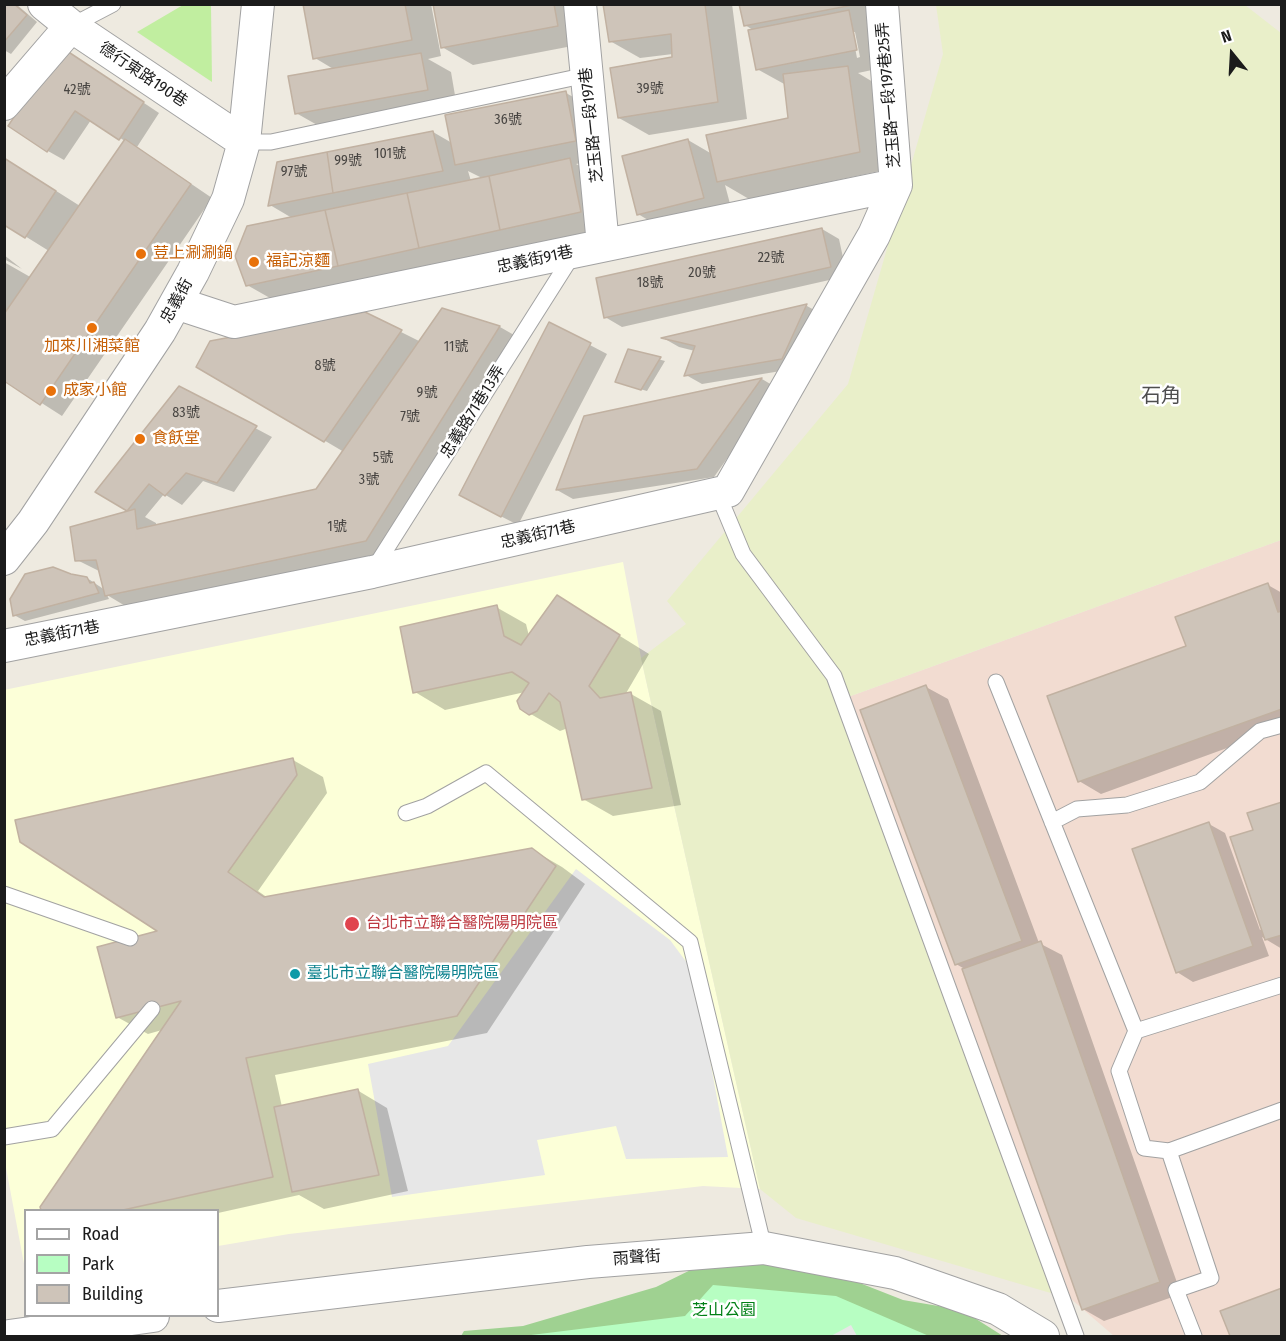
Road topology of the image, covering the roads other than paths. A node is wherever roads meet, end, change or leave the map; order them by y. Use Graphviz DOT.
graph roads {
  1 [pos="44,4"];
  2 [pos="113,4"];
  3 [pos="258,4"];
  4 [pos="580,4"];
  5 [pos="882,4"];
  6 [pos="71,26"];
  7 [pos="587,75"];
  8 [pos="4,104"];
  9 [pos="244,142"];
  10 [pos="896,185"];
  11 [pos="588,249"];
  12 [pos="176,303"];
  13 [pos="718,494"];
  14 [pos="6,556"];
  15 [pos="372,572"];
  16 [pos="4,646"];
  17 [pos="996,682"];
  18 [pos="1281,726"];
  19 [pos="406,813"];
  20 [pos="1052,822"];
  21 [pos="4,894"];
  22 [pos="130,938"];
  23 [pos="1281,985"];
  24 [pos="152,1008"];
  25 [pos="1136,1031"];
  26 [pos="1281,1110"];
  27 [pos="4,1137"];
  28 [pos="1169,1151"];
  29 [pos="764,1248"];
  30 [pos="219,1306"];
  31 [pos="146,1317"];
  32 [pos="9,1336"];
  33 [pos="1043,1336"];
  34 [pos="1076,1336"];
  35 [pos="1194,1336"];
  1 -- 6 [label="street, 德行東路190巷"];
  2 -- 6 [label="lane"];
  3 -- 9 [label="street, 忠義街"];
  4 -- 7 [label="street, 芝玉路一段197巷"];
  5 -- 10 [label="street, 芝玉路一段197巷25弄"];
  6 -- 8 [label="street"];
  6 -- 9 [label="street, 德行東路190巷"];
  7 -- 9 [label="lane"];
  7 -- 11 [label="street, 芝玉路一段197巷"];
  9 -- 12 [label="street, 忠義街"];
  10 -- 11 [label="street, 忠義街91巷"];
  10 -- 13 [label="street"];
  11 -- 12 [label="street, 忠義街91巷"];
  11 -- 15 [label="lane, 忠義路71巷13弄"];
  12 -- 14 [label="street, 忠義街"];
  13 -- 15 [label="street, 忠義街71巷"];
  13 -- 34 [label="lane"];
  15 -- 16 [label="street, 忠義街71巷"];
  17 -- 20 [label="lane"];
  18 -- 20 [label="lane"];
  19 -- 29 [label="lane"];
  20 -- 25 [label="lane"];
  21 -- 22 [label="lane"];
  23 -- 25 [label="lane"];
  24 -- 27 [label="lane"];
  25 -- 28 [label="lane"];
  26 -- 28 [label="lane"];
  28 -- 35 [label="lane"];
  29 -- 30 [label="street, 雨聲街"];
  29 -- 33 [label="street, 雨聲街"];
  31 -- 32 [label="street"];
}
